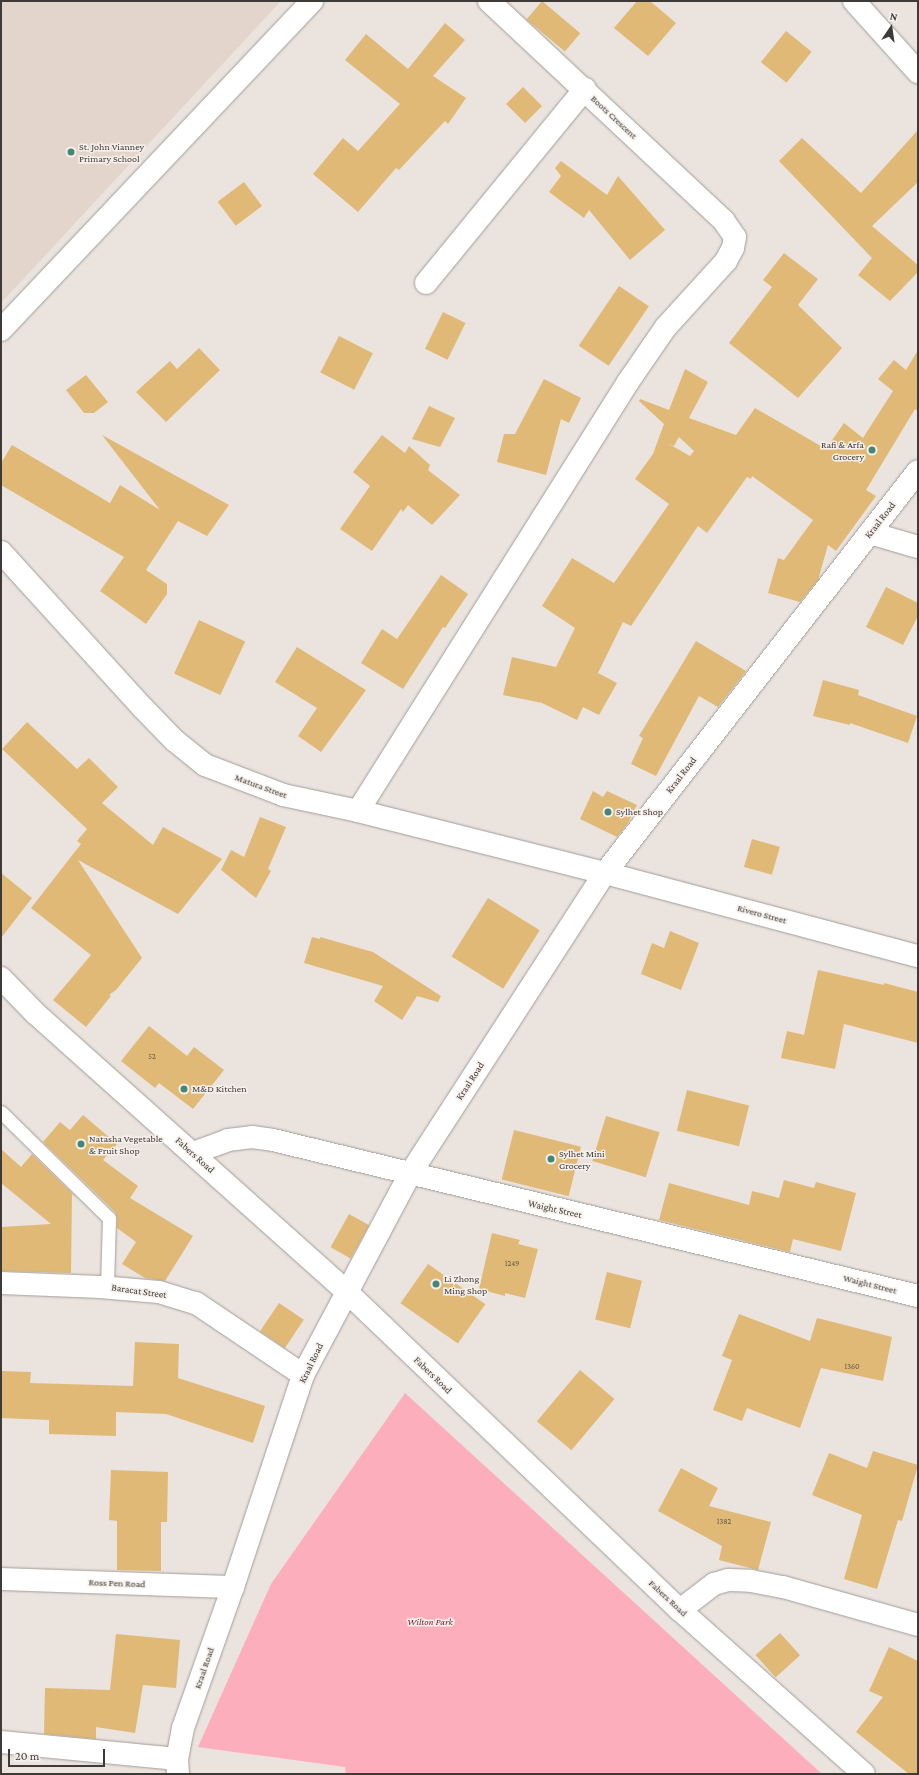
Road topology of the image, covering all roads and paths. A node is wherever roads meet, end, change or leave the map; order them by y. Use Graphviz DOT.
graph roads {
  1 [pos="312,1"];
  2 [pos="489,1"];
  3 [pos="854,1"];
  4 [pos="918,72"];
  5 [pos="585,89"];
  6 [pos="426,283"];
  7 [pos="1,330"];
  8 [pos="918,471"];
  9 [pos="870,533"];
  10 [pos="918,547"];
  11 [pos="1,552"];
  12 [pos="358,811"];
  13 [pos="605,873"];
  14 [pos="918,956"];
  15 [pos="1,978"];
  16 [pos="1,1112"];
  17 [pos="193,1153"];
  18 [pos="410,1174"];
  19 [pos="1,1283"];
  20 [pos="107,1287"];
  21 [pos="348,1293"];
  22 [pos="918,1296"];
  23 [pos="303,1375"];
  24 [pos="1,1579"];
  25 [pos="233,1587"];
  26 [pos="680,1610"];
  27 [pos="918,1625"];
  28 [pos="1,1742"];
  29 [pos="178,1767"];
  30 [pos="864,1774"];
  1 -- 7 [label="street"];
  2 -- 5 [label="street, Boots Crescent"];
  3 -- 4 [label="street"];
  5 -- 6 [label="street"];
  5 -- 12 [label="street, Boots Crescent"];
  8 -- 9 [label="street, Kraal Road"];
  9 -- 10 [label="street"];
  9 -- 13 [label="street, Kraal Road"];
  11 -- 12 [label="street, Matura Street"];
  12 -- 13 [label="street, Matura Street"];
  13 -- 14 [label="street, Rivero Street"];
  13 -- 18 [label="street, Kraal Road"];
  15 -- 17 [label="street, Fabers Road"];
  16 -- 20 [label="lane"];
  17 -- 18 [label="street, Waight Street"];
  17 -- 21 [label="street, Fabers Road"];
  18 -- 21 [label="street, Kraal Road"];
  18 -- 22 [label="street, Waight Street"];
  19 -- 20 [label="street, Baracat Street"];
  20 -- 23 [label="street, Baracat Street"];
  21 -- 23 [label="street, Kraal Road"];
  21 -- 26 [label="street, Fabers Road"];
  23 -- 25 [label="street, Kraal Road"];
  24 -- 25 [label="street, Ross Pen Road"];
  25 -- 29 [label="street, Kraal Road"];
  26 -- 27 [label="street"];
  26 -- 30 [label="street, Fabers Road"];
  28 -- 29 [label="street"];
}
